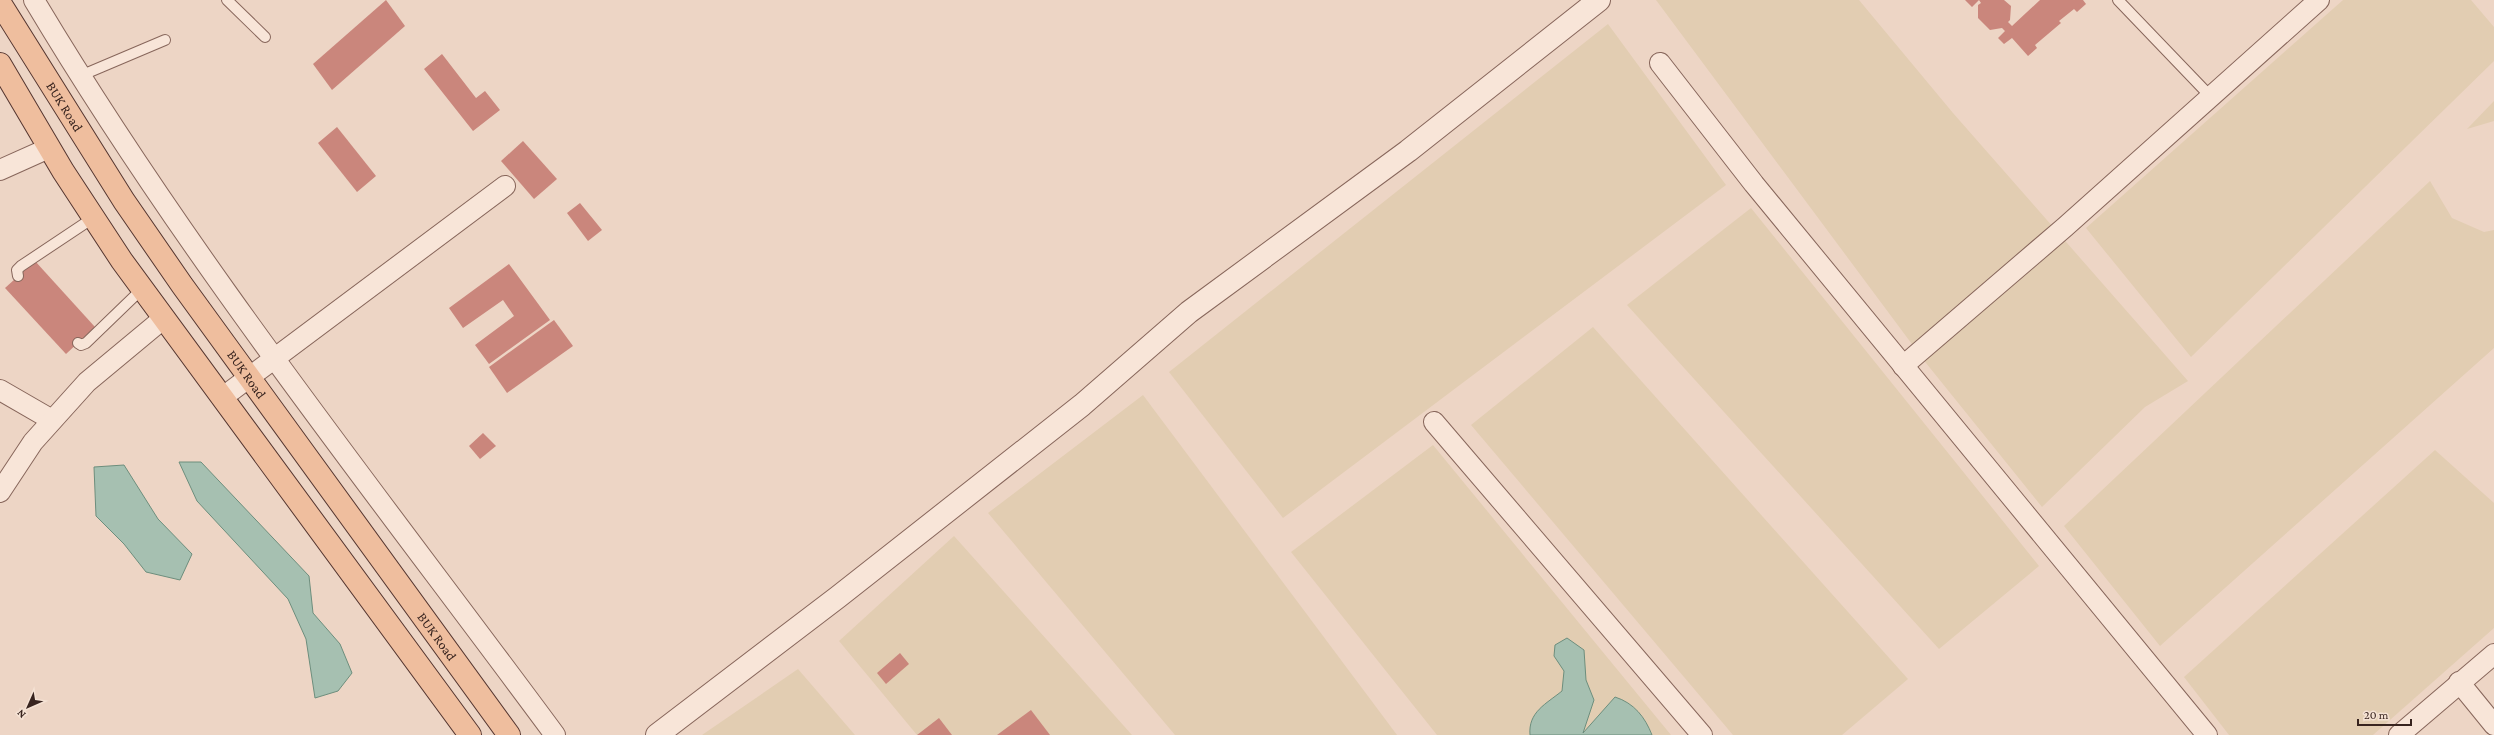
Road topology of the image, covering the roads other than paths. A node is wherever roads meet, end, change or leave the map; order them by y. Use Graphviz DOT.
graph roads {
  1 [pos="34,0"];
  2 [pos="227,0"];
  3 [pos="1599,0"];
  4 [pos="2118,0"];
  5 [pos="2319,0"];
  6 [pos="0,3"];
  7 [pos="265,37"];
  8 [pos="165,40"];
  9 [pos="1660,63"];
  10 [pos="0,64"];
  11 [pos="80,76"];
  12 [pos="2211,97"];
  13 [pos="49,148"];
  14 [pos="0,170"];
  15 [pos="505,186"];
  16 [pos="93,218"];
  17 [pos="18,276"];
  18 [pos="143,288"];
  19 [pos="164,318"];
  20 [pos="78,343"];
  21 [pos="276,359"];
  22 [pos="1903,366"];
  23 [pos="247,377"];
  24 [pos="0,390"];
  25 [pos="223,397"];
  26 [pos="52,420"];
  27 [pos="1434,422"];
  28 [pos="0,492"];
  29 [pos="2494,654"];
  30 [pos="2459,682"];
  31 [pos="2494,725"];
  32 [pos="470,735"];
  33 [pos="509,735"];
  34 [pos="555,735"];
  35 [pos="657,735"];
  36 [pos="1702,735"];
  37 [pos="2207,735"];
  38 [pos="2399,735"];
  1 -- 11 [label="street"];
  2 -- 7 [label="lane"];
  3 -- 35 [label="street"];
  4 -- 12 [label="lane"];
  5 -- 12 [label="street"];
  6 -- 23 [label="main road, BUK Road"];
  8 -- 11 [label="lane"];
  9 -- 22 [label="street"];
  10 -- 13 [label="main road"];
  11 -- 21 [label="street"];
  12 -- 22 [label="street"];
  13 -- 14 [label="street"];
  13 -- 16 [label="main road"];
  15 -- 21 [label="street"];
  16 -- 17 [label="lane"];
  16 -- 18 [label="main road"];
  18 -- 19 [label="main road"];
  18 -- 20 [label="lane"];
  19 -- 25 [label="main road"];
  19 -- 26 [label="street"];
  21 -- 23 [label="street"];
  21 -- 34 [label="street"];
  22 -- 37 [label="street"];
  23 -- 25 [label="street"];
  23 -- 33 [label="main road, BUK Road"];
  24 -- 26 [label="street"];
  25 -- 32 [label="main road"];
  26 -- 28 [label="street"];
  27 -- 36 [label="street"];
  29 -- 30 [label="street"];
  30 -- 31 [label="street"];
  30 -- 38 [label="street"];
}
